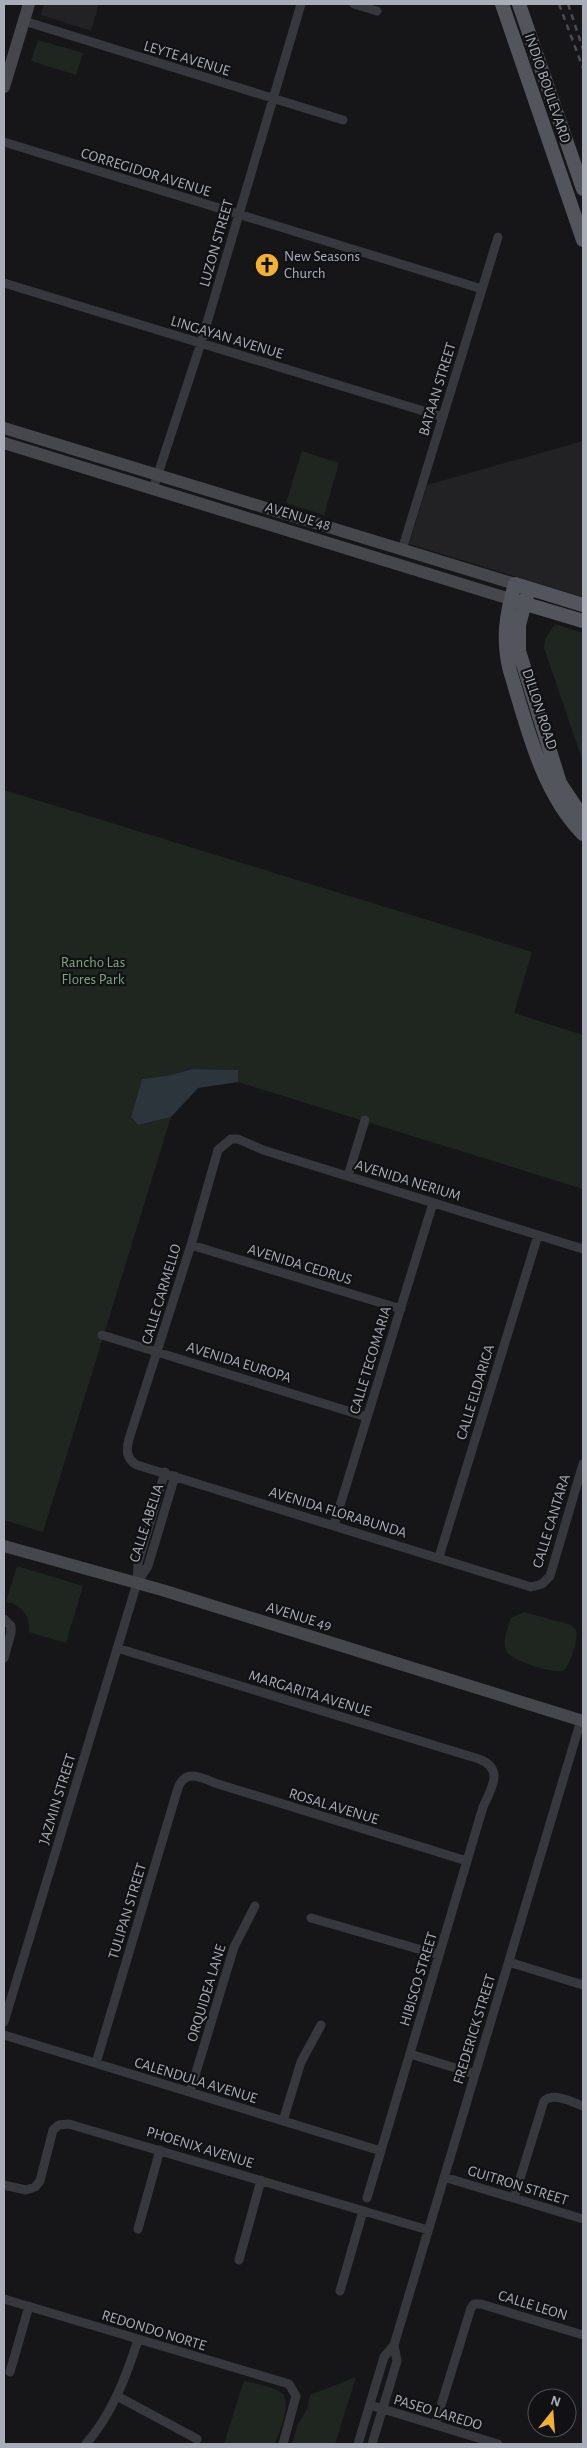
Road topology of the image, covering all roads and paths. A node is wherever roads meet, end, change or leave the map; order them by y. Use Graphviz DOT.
graph roads {
  1 [pos="29,4"];
  2 [pos="301,4"];
  3 [pos="354,4"];
  4 [pos="502,4"];
  5 [pos="519,4"];
  6 [pos="377,11"];
  7 [pos="24,22"];
  8 [pos="4,87"];
  9 [pos="274,99"];
  10 [pos="343,120"];
  11 [pos="4,142"];
  12 [pos="583,189"];
  13 [pos="238,214"];
  14 [pos="498,237"];
  15 [pos="583,240"];
  16 [pos="4,283"];
  17 [pos="482,288"];
  18 [pos="200,343"];
  19 [pos="442,417"];
  20 [pos="4,428"];
  21 [pos="4,443"];
  22 [pos="158,475"];
  23 [pos="153,489"];
  24 [pos="286,529"];
  25 [pos="402,550"];
  26 [pos="514,584"];
  27 [pos="530,588"];
  28 [pos="510,599"];
  29 [pos="525,604"];
  30 [pos="583,605"];
  31 [pos="583,621"];
  32 [pos="583,818"];
  33 [pos="583,834"];
  34 [pos="365,1120"];
  35 [pos="226,1142"];
  36 [pos="348,1176"];
  37 [pos="433,1203"];
  38 [pos="538,1235"];
  39 [pos="191,1245"];
  40 [pos="583,1249"];
  41 [pos="400,1309"];
  42 [pos="102,1334"];
  43 [pos="158,1352"];
  44 [pos="367,1417"];
  45 [pos="129,1457"];
  46 [pos="583,1464"];
  47 [pos="165,1472"];
  48 [pos="176,1476"];
  49 [pos="334,1525"];
  50 [pos="4,1546"];
  51 [pos="439,1557"];
  52 [pos="137,1583"];
  53 [pos="542,1584"];
  54 [pos="7,1623"];
  55 [pos="117,1648"];
  56 [pos="4,1658"];
  57 [pos="582,1721"];
  58 [pos="493,1768"];
  59 [pos="193,1775"];
  60 [pos="467,1861"];
  61 [pos="255,1906"];
  62 [pos="311,1918"];
  63 [pos="439,1955"];
  64 [pos="509,1962"];
  65 [pos="583,1985"];
  66 [pos="4,2022"];
  67 [pos="321,2025"];
  68 [pos="4,2035"];
  69 [pos="410,2054"];
  70 [pos="96,2063"];
  71 [pos="475,2074"];
  72 [pos="190,2092"];
  73 [pos="583,2106"];
  74 [pos="283,2121"];
  75 [pos="160,2150"];
  76 [pos="381,2151"];
  77 [pos="444,2176"];
  78 [pos="262,2180"];
  79 [pos="4,2185"];
  80 [pos="367,2198"];
  81 [pos="514,2198"];
  82 [pos="363,2211"];
  83 [pos="583,2219"];
  84 [pos="138,2229"];
  85 [pos="428,2230"];
  86 [pos="239,2260"];
  87 [pos="340,2291"];
  88 [pos="4,2299"];
  89 [pos="29,2306"];
  90 [pos="583,2335"];
  91 [pos="138,2340"];
  92 [pos="394,2345"];
  93 [pos="10,2372"];
  94 [pos="117,2396"];
  95 [pos="370,2405"];
  96 [pos="382,2409"];
  97 [pos="435,2426"];
  98 [pos="197,2439"];
  99 [pos="86,2444"];
  100 [pos="283,2444"];
  101 [pos="358,2444"];
  102 [pos="372,2444"];
  103 [pos="498,2444"];
  1 -- 7 [label="main road"];
  2 -- 9 [label="street, LUZON STREET"];
  3 -- 6 [label="street"];
  4 -- 15 [label="main road, INDIO BOULEVARD"];
  5 -- 12 [label="main road, INDIO BOULEVARD"];
  7 -- 8 [label="main road"];
  7 -- 9 [label="street, LEYTE AVENUE"];
  9 -- 10 [label="street, LEYTE AVENUE"];
  9 -- 13 [label="street, LUZON STREET"];
  11 -- 13 [label="street, CORREGIDOR AVENUE"];
  13 -- 17 [label="street, CORREGIDOR AVENUE"];
  13 -- 18 [label="street, LUZON STREET"];
  14 -- 17 [label="street, BATAAN STREET"];
  16 -- 18 [label="street, LINGAYAN AVENUE"];
  17 -- 19 [label="street, BATAAN STREET"];
  18 -- 19 [label="street, LINGAYAN AVENUE"];
  18 -- 22 [label="street, LUZON STREET"];
  19 -- 25 [label="street, BATAAN STREET"];
  20 -- 22 [label="main road, AVENUE 48"];
  21 -- 23 [label="main road, AVENUE 48"];
  22 -- 23 [label="street, LUZON STREET"];
  22 -- 25 [label="main road, AVENUE 48"];
  23 -- 24 [label="main road, AVENUE 48"];
  24 -- 25 [label="main road"];
  24 -- 28 [label="main road, AVENUE 48"];
  25 -- 26 [label="main road, AVENUE 48"];
  26 -- 27 [label="main road, AVENUE 48"];
  26 -- 28 [label="main road, DILLON ROAD"];
  27 -- 29 [label="main road, DILLON ROAD"];
  27 -- 30 [label="main road, AVENUE 48"];
  28 -- 29 [label="main road, AVENUE 48"];
  28 -- 33 [label="main road, DILLON ROAD"];
  29 -- 31 [label="main road, AVENUE 48"];
  29 -- 32 [label="main road, DILLON ROAD"];
  34 -- 36 [label="street"];
  35 -- 36 [label="street, AVENIDA NERIUM"];
  35 -- 39 [label="street, CALLE CARMELLO"];
  36 -- 37 [label="street, AVENIDA NERIUM"];
  37 -- 38 [label="street, AVENIDA NERIUM"];
  37 -- 41 [label="street, CALLE TECOMARIA"];
  38 -- 40 [label="street, AVENIDA NERIUM"];
  38 -- 51 [label="street, CALLE ELDARICA"];
  39 -- 41 [label="street, AVENIDA CEDRUS"];
  39 -- 43 [label="street, CALLE CARMELLO"];
  41 -- 44 [label="street, CALLE TECOMARIA"];
  42 -- 43 [label="street, AVENIDA EUROPA"];
  43 -- 44 [label="street, AVENIDA EUROPA"];
  43 -- 45 [label="street, CALLE CARMELLO"];
  44 -- 49 [label="street, CALLE TECOMARIA"];
  45 -- 47 [label="street, AVENIDA FLORABUNDA"];
  46 -- 53 [label="street, CALLE CANTARA"];
  47 -- 48 [label="street, AVENIDA FLORABUNDA"];
  47 -- 52 [label="street, CALLE ABELIA"];
  48 -- 49 [label="street, AVENIDA FLORABUNDA"];
  48 -- 52 [label="street, CALLE ABELIA"];
  49 -- 51 [label="street, AVENIDA FLORABUNDA"];
  50 -- 52 [label="main road, AVENUE 49"];
  51 -- 53 [label="street, AVENIDA FLORABUNDA"];
  52 -- 55 [label="street, JAZMIN STREET"];
  52 -- 57 [label="main road, AVENUE 49"];
  54 -- 56 [label="street"];
  55 -- 58 [label="street, MARGARITA AVENUE"];
  55 -- 66 [label="street, JAZMIN STREET"];
  57 -- 64 [label="street, FREDERICK STREET"];
  58 -- 60 [label="street, HIBISCO STREET"];
  59 -- 60 [label="street, ROSAL AVENUE"];
  59 -- 70 [label="street, TULIPAN STREET"];
  60 -- 63 [label="street, HIBISCO STREET"];
  61 -- 72 [label="street, ORQUIDEA LANE"];
  62 -- 63 [label="street"];
  63 -- 69 [label="street, HIBISCO STREET"];
  64 -- 65 [label="street"];
  64 -- 71 [label="street, FREDERICK STREET"];
  67 -- 74 [label="street"];
  68 -- 70 [label="street, CALENDULA AVENUE"];
  69 -- 71 [label="street"];
  69 -- 76 [label="street, HIBISCO STREET"];
  70 -- 72 [label="street, CALENDULA AVENUE"];
  71 -- 77 [label="street, FREDERICK STREET"];
  72 -- 74 [label="street, CALENDULA AVENUE"];
  73 -- 81 [label="street"];
  74 -- 76 [label="street, CALENDULA AVENUE"];
  75 -- 78 [label="street, PHOENIX AVENUE"];
  75 -- 79 [label="street, PHOENIX AVENUE"];
  75 -- 84 [label="street"];
  76 -- 80 [label="street, HIBISCO STREET"];
  77 -- 81 [label="street, GUITRON STREET"];
  77 -- 85 [label="street, FREDERICK STREET"];
  78 -- 82 [label="street, PHOENIX AVENUE"];
  78 -- 86 [label="street"];
  81 -- 83 [label="street, GUITRON STREET"];
  82 -- 85 [label="street, PHOENIX AVENUE"];
  82 -- 87 [label="street"];
  85 -- 92 [label="street, FREDERICK STREET"];
  88 -- 89 [label="street, REDONDO NORTE"];
  89 -- 91 [label="street, REDONDO NORTE"];
  89 -- 93 [label="street"];
  90 -- 97 [label="street, CALLE LEON"];
  91 -- 94 [label="street"];
  91 -- 100 [label="street, REDONDO NORTE"];
  92 -- 95 [label="street, FREDERICK STREET"];
  92 -- 96 [label="street, FREDERICK STREET"];
  94 -- 98 [label="street"];
  94 -- 99 [label="street"];
  95 -- 96 [label="street, PASEO LAREDO"];
  95 -- 101 [label="street, FREDERICK STREET"];
  96 -- 97 [label="street, PASEO LAREDO"];
  96 -- 102 [label="street, FREDERICK STREET"];
  97 -- 103 [label="street, PASEO LAREDO"];
}
